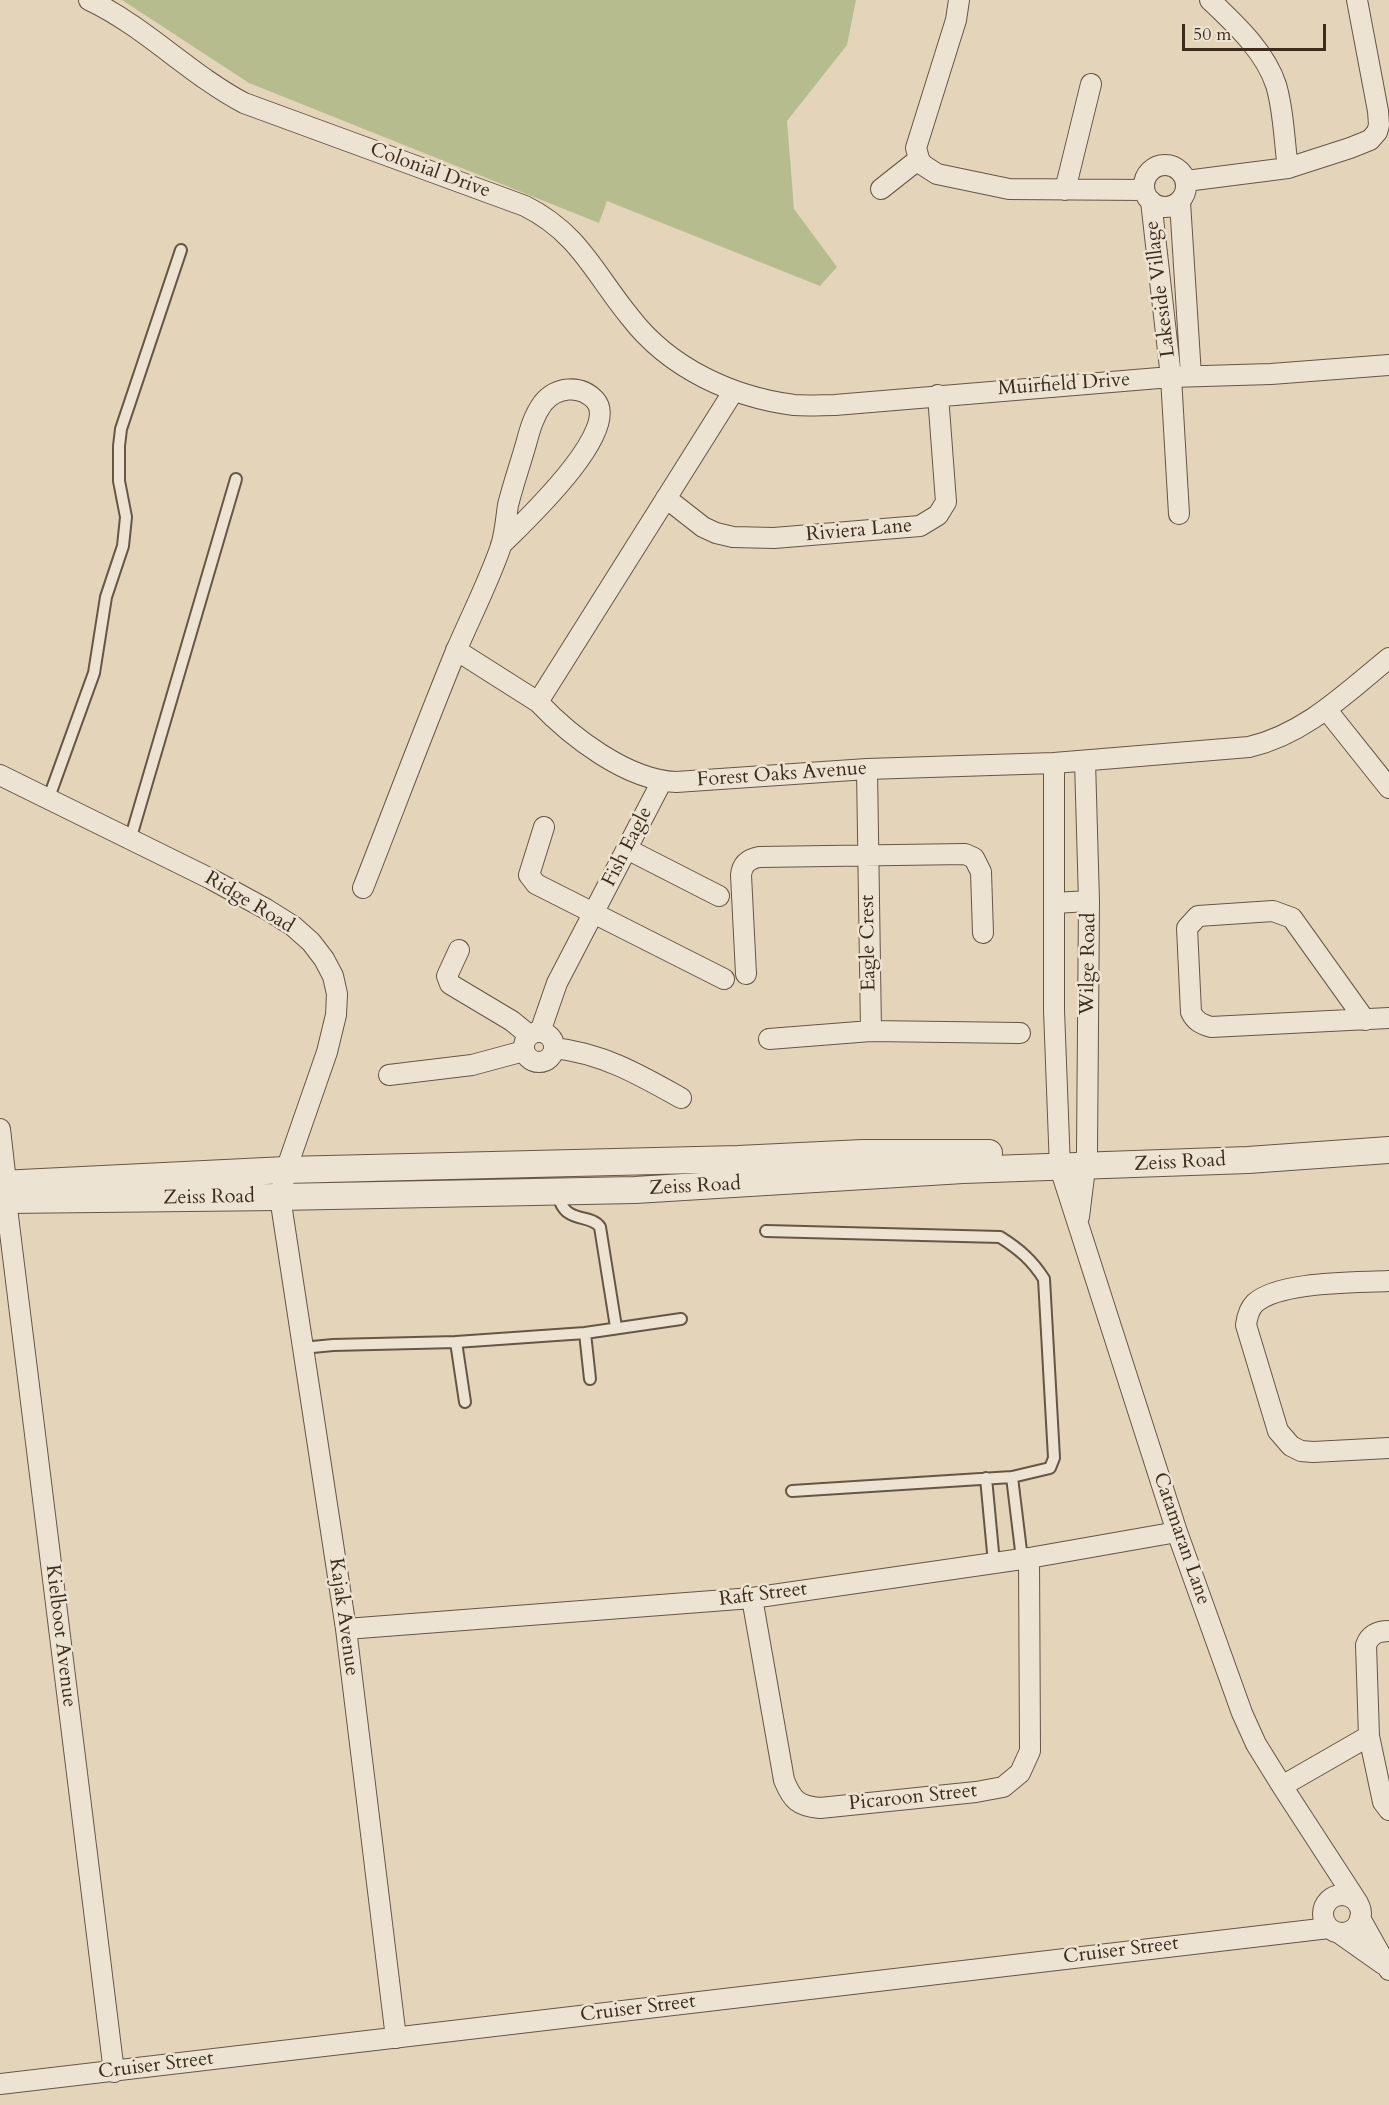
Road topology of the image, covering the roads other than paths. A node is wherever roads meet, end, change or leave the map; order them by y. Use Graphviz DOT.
graph roads {
  1 [pos="89,0"];
  2 [pos="959,0"];
  3 [pos="1210,0"];
  4 [pos="1357,0"];
  5 [pos="1091,84"];
  6 [pos="919,159"];
  7 [pos="1288,168"];
  8 [pos="1186,181"];
  9 [pos="881,189"];
  10 [pos="1065,189"];
  11 [pos="1148,196"];
  12 [pos="1180,202"];
  13 [pos="181,250"];
  14 [pos="1383,366"];
  15 [pos="1191,376"];
  16 [pos="1171,377"];
  17 [pos="1389,383"];
  18 [pos="733,392"];
  19 [pos="938,395"];
  20 [pos="236,479"];
  21 [pos="666,498"];
  22 [pos="1179,514"];
  23 [pos="501,545"];
  24 [pos="456,650"];
  25 [pos="1389,658"];
  26 [pos="538,702"];
  27 [pos="1326,708"];
  28 [pos="1084,761"];
  29 [pos="1054,763"];
  30 [pos="867,769"];
  31 [pos="0,775"];
  32 [pos="662,782"];
  33 [pos="1389,788"];
  34 [pos="48,800"];
  35 [pos="544,827"];
  36 [pos="130,840"];
  37 [pos="627,849"];
  38 [pos="868,855"];
  39 [pos="363,888"];
  40 [pos="719,896"];
  41 [pos="1089,901"];
  42 [pos="1054,903"];
  43 [pos="594,912"];
  44 [pos="983,933"];
  45 [pos="459,950"];
  46 [pos="746,974"];
  47 [pos="724,979"];
  48 [pos="1389,1018"];
  49 [pos="1365,1020"];
  50 [pos="871,1031"];
  51 [pos="1020,1033"];
  52 [pos="769,1039"];
  53 [pos="531,1040"];
  54 [pos="554,1048"];
  55 [pos="388,1076"];
  56 [pos="681,1098"];
  57 [pos="0,1129"];
  58 [pos="1389,1138"];
  59 [pos="1389,1150"];
  60 [pos="1073,1160"];
  61 [pos="286,1170"];
  62 [pos="3,1191"];
  63 [pos="555,1191"];
  64 [pos="280,1197"];
  65 [pos="766,1231"];
  66 [pos="1389,1281"];
  67 [pos="681,1319"];
  68 [pos="616,1328"];
  69 [pos="585,1333"];
  70 [pos="456,1342"];
  71 [pos="302,1348"];
  72 [pos="590,1379"];
  73 [pos="465,1402"];
  74 [pos="1389,1448"];
  75 [pos="1012,1477"];
  76 [pos="986,1478"];
  77 [pos="792,1491"];
  78 [pos="1177,1532"];
  79 [pos="1026,1559"];
  80 [pos="994,1563"];
  81 [pos="752,1598"];
  82 [pos="346,1629"];
  83 [pos="1389,1631"];
  84 [pos="1369,1736"];
  85 [pos="1282,1786"];
  86 [pos="1389,1810"];
  87 [pos="1318,1840"];
  88 [pos="1359,1910"];
  89 [pos="1330,1917"];
  90 [pos="1388,1969"];
  91 [pos="396,2038"];
  92 [pos="114,2072"];
  93 [pos="0,2084"];
  1 -- 18 [label="street, Colonial Drive"];
  2 -- 6 [label="street"];
  3 -- 7 [label="street"];
  4 -- 7 [label="street"];
  5 -- 10 [label="street"];
  6 -- 9 [label="street"];
  6 -- 10 [label="street"];
  7 -- 8 [label="street"];
  8 -- 11 [label="street"];
  8 -- 12 [label="street"];
  10 -- 11 [label="street"];
  11 -- 12 [label="street"];
  11 -- 16 [label="street, Lakeside Village"];
  12 -- 15 [label="street, Lakeside Village"];
  13 -- 34 [label="lane"];
  14 -- 15 [label="street, Muirfield Drive"];
  14 -- 17 [label="street, Muirfield Drive"];
  15 -- 16 [label="street, Muirfield Drive"];
  16 -- 19 [label="street, Muirfield Drive"];
  16 -- 22 [label="street, Lakeside Village"];
  18 -- 19 [label="street, Muirfield Drive"];
  18 -- 21 [label="street"];
  19 -- 21 [label="street, Riviera Lane"];
  20 -- 36 [label="lane"];
  21 -- 26 [label="street"];
  23 -- 23 [label="street"];
  23 -- 24 [label="street"];
  24 -- 26 [label="street, Forest Oaks Avenue"];
  24 -- 39 [label="street"];
  25 -- 27 [label="street, Forest Oaks Avenue"];
  26 -- 32 [label="street, Forest Oaks Avenue"];
  27 -- 28 [label="street, Forest Oaks Avenue"];
  27 -- 33 [label="street"];
  28 -- 29 [label="street, Forest Oaks Avenue"];
  28 -- 41 [label="street, Wilge Road"];
  29 -- 30 [label="street, Forest Oaks Avenue"];
  29 -- 42 [label="street, Wilge Road"];
  30 -- 32 [label="street, Forest Oaks Avenue"];
  30 -- 38 [label="street, Eagle Crest"];
  31 -- 34 [label="street, Ridge Road"];
  32 -- 37 [label="street, Fish Eagle"];
  34 -- 36 [label="street, Ridge Road"];
  35 -- 43 [label="street"];
  36 -- 61 [label="street, Ridge Road"];
  37 -- 40 [label="street"];
  37 -- 43 [label="street, Fish Eagle"];
  38 -- 44 [label="street"];
  38 -- 46 [label="street"];
  38 -- 50 [label="street, Eagle Crest"];
  41 -- 42 [label="street"];
  41 -- 60 [label="street, Wilge Road"];
  42 -- 60 [label="street, Wilge Road"];
  43 -- 47 [label="street"];
  43 -- 53 [label="street, Fish Eagle"];
  45 -- 53 [label="street"];
  48 -- 49 [label="street"];
  49 -- 49 [label="street"];
  50 -- 51 [label="street"];
  50 -- 52 [label="street"];
  53 -- 54 [label="street"];
  53 -- 54 [label="street"];
  53 -- 55 [label="street"];
  54 -- 56 [label="street"];
  57 -- 62 [label="street, Kielboot Avenue"];
  58 -- 60 [label="street, Zeiss Road"];
  59 -- 60 [label="street, Zeiss Road"];
  60 -- 61 [label="street, Zeiss Road"];
  60 -- 63 [label="street, Zeiss Road"];
  60 -- 78 [label="street, Catamaran Lane"];
  61 -- 62 [label="street, Zeiss Road"];
  61 -- 64 [label="street, Ridge Road"];
  62 -- 64 [label="street, Zeiss Road"];
  62 -- 92 [label="street, Kielboot Avenue"];
  63 -- 64 [label="street, Zeiss Road"];
  63 -- 68 [label="lane"];
  64 -- 71 [label="street, Kajak Avenue"];
  65 -- 75 [label="lane"];
  66 -- 74 [label="street"];
  67 -- 68 [label="lane"];
  68 -- 69 [label="lane"];
  69 -- 70 [label="lane"];
  69 -- 72 [label="lane"];
  70 -- 71 [label="lane"];
  70 -- 73 [label="lane"];
  71 -- 82 [label="street, Kajak Avenue"];
  75 -- 76 [label="lane"];
  75 -- 79 [label="lane"];
  76 -- 77 [label="lane"];
  76 -- 80 [label="lane"];
  78 -- 79 [label="street, Raft Street"];
  78 -- 85 [label="street, Catamaran Lane"];
  79 -- 80 [label="street, Raft Street"];
  79 -- 81 [label="street, Picaroon Street"];
  80 -- 81 [label="street, Raft Street"];
  81 -- 82 [label="street, Raft Street"];
  82 -- 91 [label="street, Kajak Avenue"];
  83 -- 84 [label="street"];
  84 -- 85 [label="street"];
  84 -- 86 [label="street"];
  85 -- 87 [label="street, Catamaran Lane"];
  87 -- 88 [label="street, Catamaran Lane"];
  87 -- 89 [label="street, Catamaran Lane"];
  88 -- 89 [label="street, Cruiser Street"];
  88 -- 89 [label="street"];
  88 -- 90 [label="street"];
  89 -- 90 [label="street"];
  89 -- 91 [label="street, Cruiser Street"];
  91 -- 92 [label="street, Cruiser Street"];
  92 -- 93 [label="street, Cruiser Street"];
}
